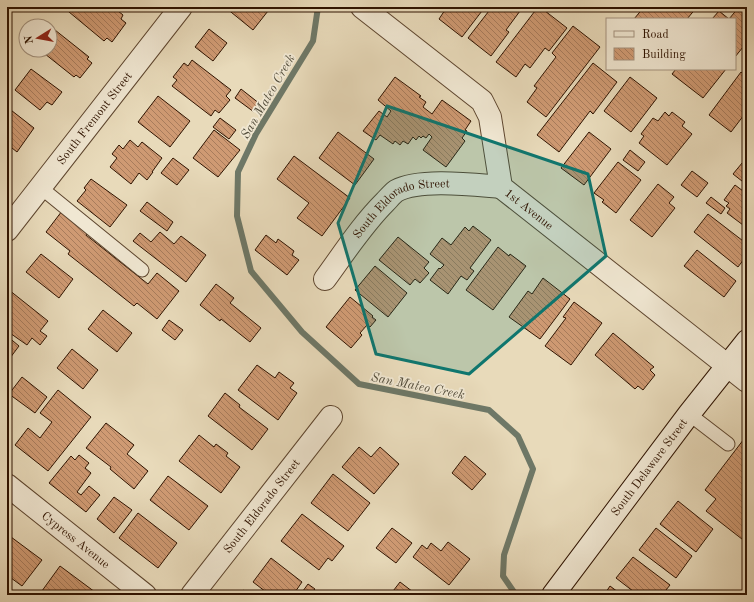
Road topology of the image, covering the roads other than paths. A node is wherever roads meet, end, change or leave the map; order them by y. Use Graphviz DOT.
graph roads {
  1 [pos="181,7"];
  2 [pos="362,7"];
  3 [pos="40,187"];
  4 [pos="502,187"];
  5 [pos="7,230"];
  6 [pos="142,270"];
  7 [pos="325,279"];
  8 [pos="747,341"];
  9 [pos="728,366"];
  10 [pos="747,380"];
  11 [pos="689,414"];
  12 [pos="331,418"];
  13 [pos="728,444"];
  14 [pos="7,485"];
  15 [pos="556,591"];
  16 [pos="145,595"];
  17 [pos="192,595"];
  1 -- 3 [label="street, South Fremont Street"];
  2 -- 4 [label="street, 1st Avenue"];
  3 -- 5 [label="street, South Fremont Street"];
  3 -- 6 [label="lane"];
  4 -- 7 [label="street, South Eldorado Street"];
  4 -- 9 [label="street, 1st Avenue"];
  8 -- 9 [label="street, South Delaware Street"];
  9 -- 10 [label="street, 1st Avenue"];
  9 -- 11 [label="street, South Delaware Street"];
  11 -- 13 [label="lane"];
  11 -- 15 [label="street, South Delaware Street"];
  12 -- 17 [label="street, South Eldorado Street"];
  14 -- 16 [label="street, Cypress Avenue"];
}
